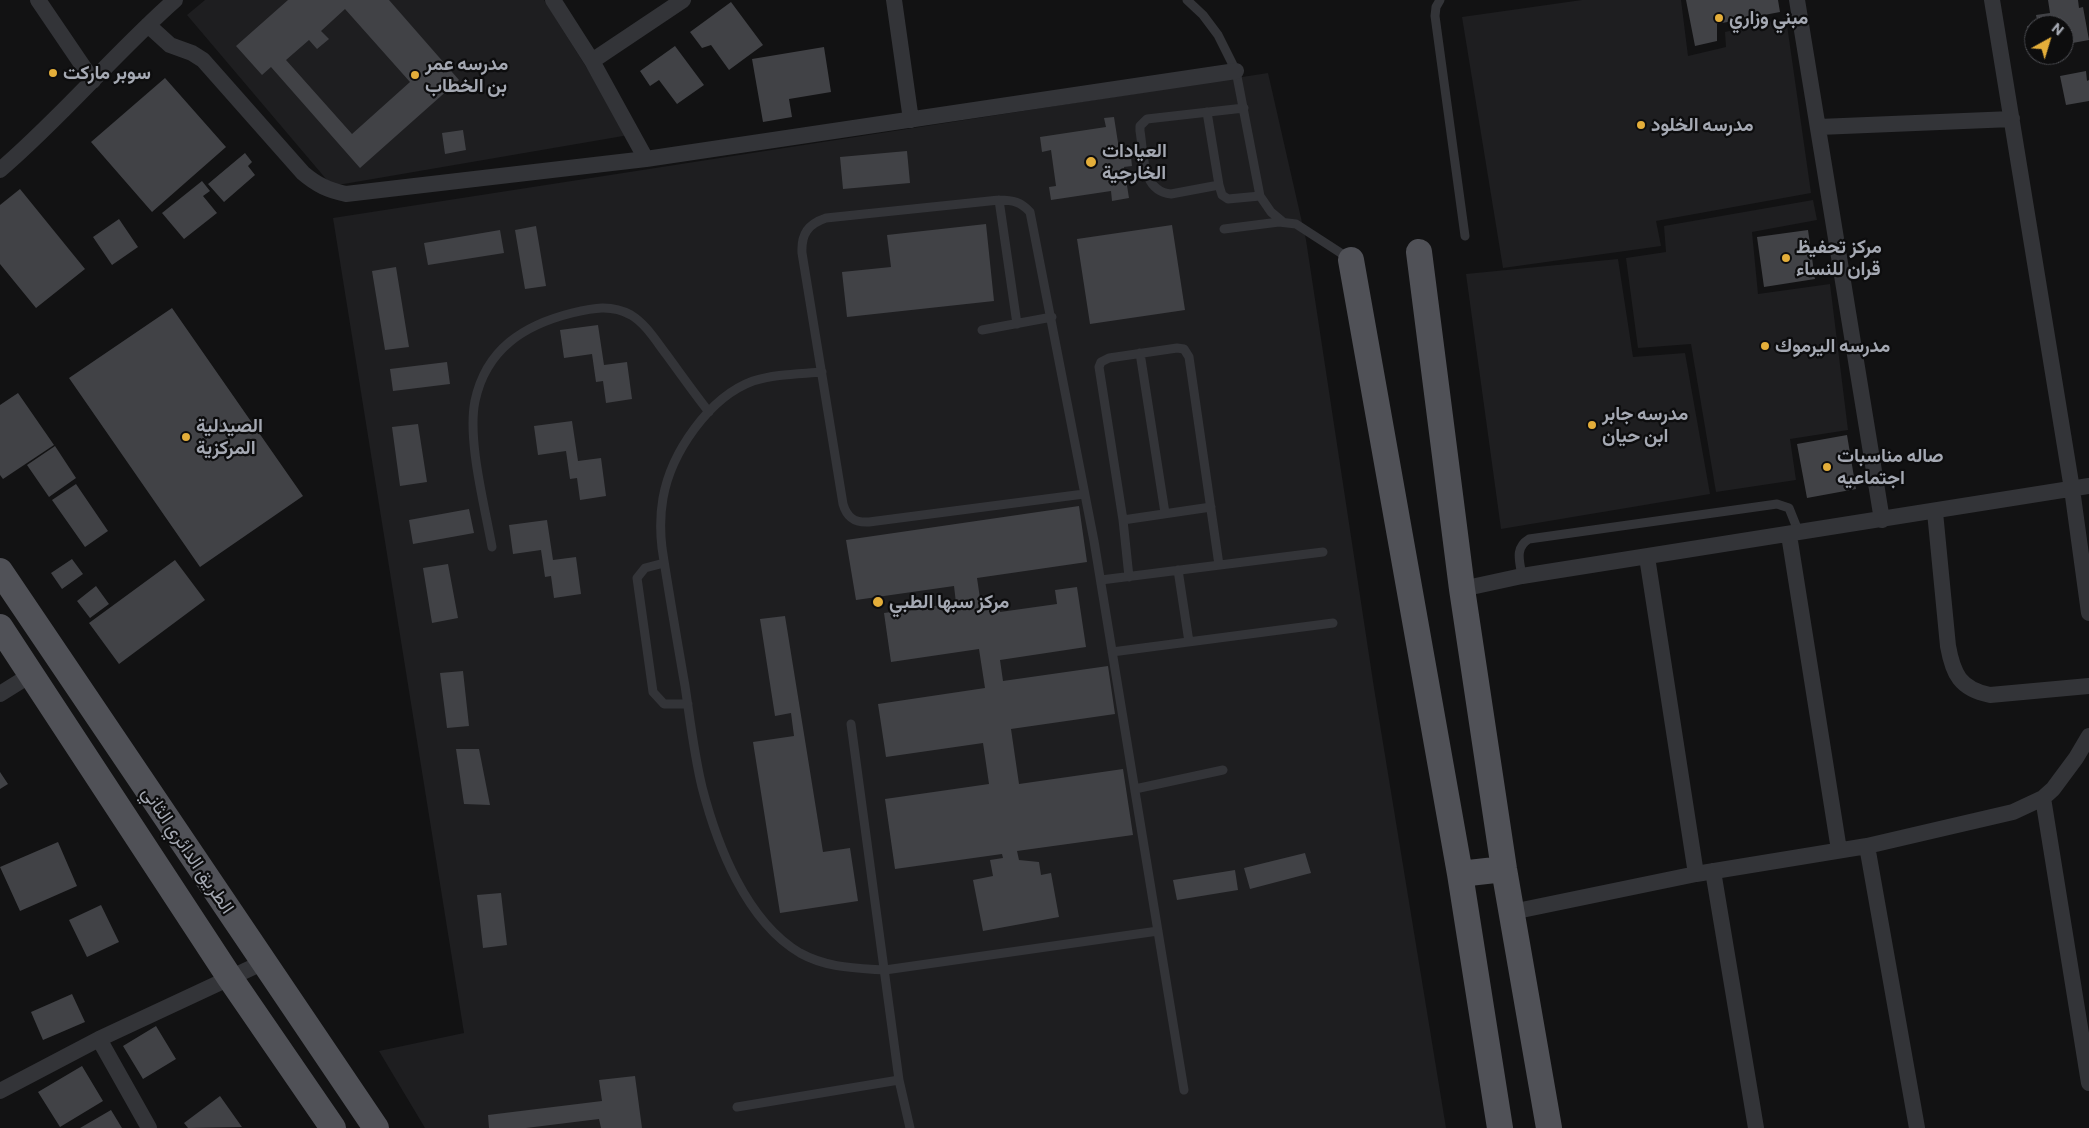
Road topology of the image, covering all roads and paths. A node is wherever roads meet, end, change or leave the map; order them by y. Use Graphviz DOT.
graph roads {
  1 [pos="38,0"];
  2 [pos="553,0"];
  3 [pos="683,0"];
  4 [pos="894,0"];
  5 [pos="1187,0"];
  6 [pos="1440,0"];
  7 [pos="1797,0"];
  8 [pos="1992,0"];
  9 [pos="172,1"];
  10 [pos="148,25"];
  11 [pos="592,61"];
  12 [pos="1236,71"];
  13 [pos="93,81"];
  14 [pos="1244,108"];
  15 [pos="1207,112"];
  16 [pos="2012,119"];
  17 [pos="911,120"];
  18 [pos="1819,127"];
  19 [pos="646,159"];
  20 [pos="0,170"];
  21 [pos="1219,185"];
  22 [pos="1260,196"];
  23 [pos="999,200"];
  24 [pos="1283,222"];
  25 [pos="1224,229"];
  26 [pos="1465,236"];
  27 [pos="1419,252"];
  28 [pos="1351,260"];
  29 [pos="1052,317"];
  30 [pos="1017,324"];
  31 [pos="982,330"];
  32 [pos="1140,353"];
  33 [pos="822,372"];
  34 [pos="709,412"];
  35 [pos="2089,486"];
  36 [pos="2072,489"];
  37 [pos="1084,494"];
  38 [pos="1211,507"];
  39 [pos="1935,512"];
  40 [pos="1165,513"];
  41 [pos="1123,520"];
  42 [pos="1882,520"];
  43 [pos="1794,534"];
  44 [pos="492,547"];
  45 [pos="1323,552"];
  46 [pos="1647,557"];
  47 [pos="664,563"];
  48 [pos="1219,565"];
  49 [pos="1178,570"];
  50 [pos="0,571"];
  51 [pos="1522,576"];
  52 [pos="1129,577"];
  53 [pos="1101,580"];
  54 [pos="1462,588"];
  55 [pos="2089,613"];
  56 [pos="1332,623"];
  57 [pos="0,627"];
  58 [pos="1189,642"];
  59 [pos="1112,652"];
  60 [pos="32,674"];
  61 [pos="2089,686"];
  62 [pos="0,694"];
  63 [pos="688,704"];
  64 [pos="851,724"];
  65 [pos="2089,736"];
  66 [pos="1223,770"];
  67 [pos="1134,789"];
  68 [pos="2043,798"];
  69 [pos="1867,846"];
  70 [pos="1839,850"];
  71 [pos="1504,869"];
  72 [pos="1713,872"];
  73 [pos="1460,874"];
  74 [pos="1696,874"];
  75 [pos="1512,912"];
  76 [pos="1158,930"];
  77 [pos="264,962"];
  78 [pos="885,970"];
  79 [pos="230,978"];
  80 [pos="100,1040"];
  81 [pos="899,1080"];
  82 [pos="2089,1083"];
  83 [pos="1184,1090"];
  84 [pos="0,1091"];
  85 [pos="737,1107"];
  86 [pos="149,1128"];
  87 [pos="333,1128"];
  88 [pos="376,1128"];
  89 [pos="910,1128"];
  90 [pos="1500,1128"];
  91 [pos="1549,1128"];
  92 [pos="1756,1128"];
  93 [pos="1917,1128"];
  1 -- 13 [label="street"];
  2 -- 11 [label="street"];
  3 -- 11 [label="street"];
  4 -- 17 [label="street"];
  5 -- 12 [label="lane"];
  6 -- 26 [label="lane"];
  7 -- 18 [label="street"];
  8 -- 16 [label="street"];
  9 -- 10 [label="street"];
  10 -- 13 [label="street"];
  10 -- 19 [label="street"];
  11 -- 19 [label="street"];
  12 -- 14 [label="lane"];
  12 -- 17 [label="street"];
  13 -- 20 [label="street"];
  14 -- 15 [label="lane"];
  14 -- 22 [label="lane"];
  15 -- 21 [label="lane"];
  15 -- 21 [label="lane"];
  16 -- 18 [label="street"];
  16 -- 36 [label="street"];
  17 -- 19 [label="street"];
  18 -- 42 [label="street"];
  21 -- 22 [label="lane"];
  22 -- 24 [label="lane"];
  23 -- 29 [label="lane"];
  23 -- 30 [label="lane"];
  23 -- 33 [label="lane"];
  24 -- 25 [label="lane"];
  24 -- 28 [label="lane"];
  27 -- 54 [label="main road"];
  28 -- 73 [label="main road"];
  29 -- 30 [label="lane"];
  29 -- 37 [label="lane"];
  30 -- 31 [label="lane"];
  32 -- 38 [label="lane"];
  32 -- 40 [label="lane"];
  32 -- 41 [label="lane"];
  33 -- 34 [label="lane"];
  33 -- 37 [label="lane"];
  34 -- 44 [label="lane"];
  34 -- 47 [label="lane"];
  35 -- 36 [label="street"];
  36 -- 39 [label="street"];
  36 -- 55 [label="street"];
  37 -- 53 [label="lane"];
  38 -- 40 [label="lane"];
  38 -- 48 [label="lane"];
  39 -- 42 [label="street"];
  39 -- 61 [label="street"];
  40 -- 41 [label="lane"];
  41 -- 52 [label="lane"];
  42 -- 43 [label="street"];
  43 -- 46 [label="street"];
  43 -- 51 [label="lane"];
  43 -- 70 [label="street"];
  45 -- 48 [label="lane"];
  46 -- 51 [label="street"];
  46 -- 74 [label="street"];
  47 -- 63 [label="lane"];
  47 -- 63 [label="lane"];
  48 -- 49 [label="lane"];
  49 -- 52 [label="lane"];
  49 -- 58 [label="lane"];
  50 -- 77 [label="main road, الطريق الدائري الثاني"];
  51 -- 54 [label="street"];
  52 -- 53 [label="lane"];
  53 -- 59 [label="lane"];
  54 -- 71 [label="main road"];
  56 -- 58 [label="lane"];
  57 -- 60 [label="main road, الطريق الدائري الثاني"];
  58 -- 59 [label="lane"];
  59 -- 67 [label="lane"];
  60 -- 62 [label="street"];
  60 -- 79 [label="main road, الطريق الدائري الثاني"];
  63 -- 78 [label="lane"];
  64 -- 78 [label="lane"];
  65 -- 68 [label="street"];
  66 -- 67 [label="lane"];
  67 -- 76 [label="lane"];
  68 -- 69 [label="street"];
  68 -- 82 [label="street"];
  69 -- 70 [label="street"];
  69 -- 93 [label="street"];
  70 -- 72 [label="street"];
  71 -- 73 [label="main road"];
  71 -- 75 [label="main road"];
  72 -- 74 [label="street"];
  72 -- 92 [label="street"];
  73 -- 90 [label="main road"];
  74 -- 75 [label="street"];
  75 -- 91 [label="main road"];
  76 -- 78 [label="lane"];
  76 -- 83 [label="lane"];
  77 -- 79 [label="street"];
  77 -- 88 [label="main road, الطريق الدائري الثاني"];
  78 -- 81 [label="lane"];
  79 -- 80 [label="street"];
  79 -- 87 [label="main road, الطريق الدائري الثاني"];
  80 -- 84 [label="street"];
  80 -- 86 [label="street"];
  81 -- 85 [label="lane"];
  81 -- 89 [label="lane"];
}
